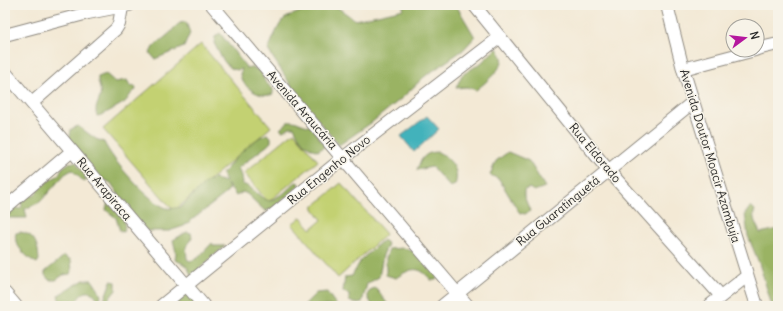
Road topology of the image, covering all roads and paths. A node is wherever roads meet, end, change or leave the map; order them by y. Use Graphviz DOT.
graph roads {
  1 [pos="212,5"];
  2 [pos="474,5"];
  3 [pos="667,5"];
  4 [pos="126,6"];
  5 [pos="86,9"];
  6 [pos="5,34"];
  7 [pos="500,37"];
  8 [pos="778,44"];
  9 [pos="765,48"];
  10 [pos="725,58"];
  11 [pos="683,68"];
  12 [pos="5,72"];
  13 [pos="693,102"];
  14 [pos="32,103"];
  15 [pos="72,151"];
  16 [pos="343,158"];
  17 [pos="608,170"];
  18 [pos="5,208"];
  19 [pos="748,276"];
  20 [pos="186,285"];
  21 [pos="5,293"];
  22 [pos="458,294"];
  23 [pos="722,296"];
  24 [pos="16,306"];
  25 [pos="161,306"];
  26 [pos="204,306"];
  27 [pos="442,306"];
  28 [pos="468,306"];
  29 [pos="709,306"];
  30 [pos="757,306"];
  1 -- 16 [label="street, Avenida Araucária"];
  2 -- 7 [label="street, Rua Eldorado"];
  3 -- 11 [label="street, Avenida Doutor Moacir Azambuja"];
  4 -- 5 [label="street"];
  4 -- 14 [label="street"];
  5 -- 6 [label="street"];
  7 -- 16 [label="street, Rua Engenho Novo"];
  7 -- 17 [label="street, Rua Eldorado"];
  8 -- 9 [label="street"];
  10 -- 11 [label="street"];
  11 -- 13 [label="street, Avenida Doutor Moacir Azambuja"];
  12 -- 14 [label="street, Rua Arapiraca"];
  13 -- 17 [label="street, Rua Guaratinguetá"];
  13 -- 19 [label="street, Avenida Doutor Moacir Azambuja"];
  14 -- 15 [label="street, Rua Arapiraca"];
  15 -- 18 [label="street"];
  15 -- 20 [label="street, Rua Arapiraca"];
  16 -- 20 [label="street, Rua Engenho Novo"];
  16 -- 22 [label="street, Avenida Araucária"];
  17 -- 22 [label="street, Rua Guaratinguetá"];
  17 -- 23 [label="street, Rua Eldorado"];
  19 -- 23 [label="street"];
  19 -- 30 [label="street, Avenida Doutor Moacir Azambuja"];
  20 -- 25 [label="street, Rua Engenho Novo"];
  20 -- 26 [label="street, Rua Arapiraca"];
  21 -- 24 [label="street"];
  22 -- 27 [label="street, Rua Guaratinguetá"];
  22 -- 28 [label="street, Avenida Araucária"];
  23 -- 29 [label="street"];
}
